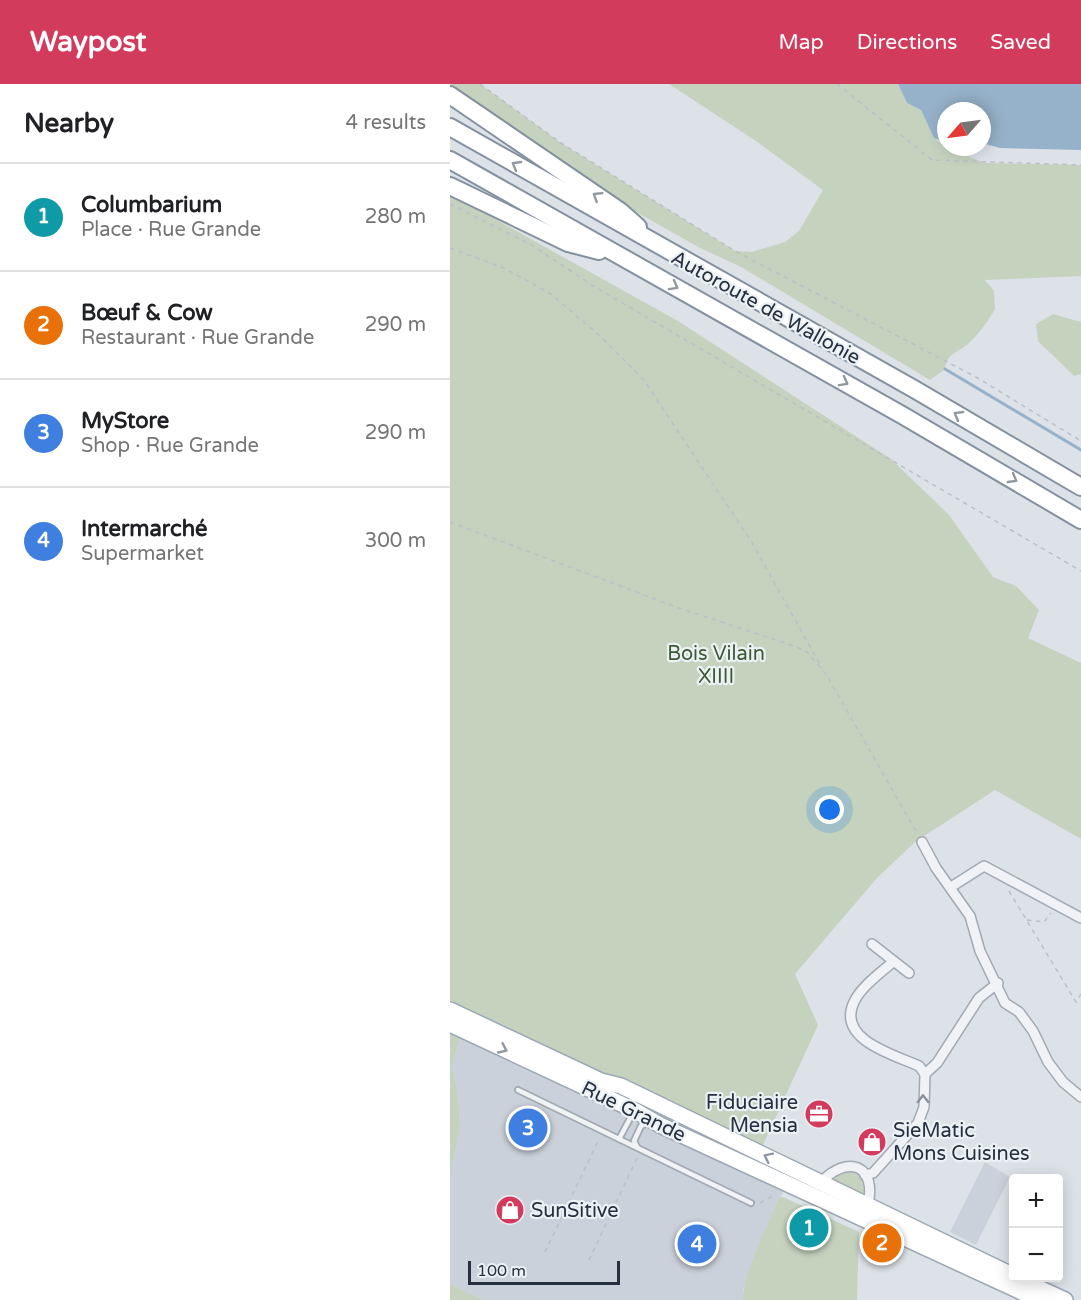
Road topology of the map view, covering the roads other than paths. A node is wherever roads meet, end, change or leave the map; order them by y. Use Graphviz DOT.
graph roads {
  1 [pos="450,95"];
  2 [pos="450,127"];
  3 [pos="450,160"];
  4 [pos="450,186"];
  5 [pos="658,246"];
  6 [pos="623,257"];
  7 [pos="1081,487"];
  8 [pos="1081,520"];
  9 [pos="922,842"];
  10 [pos="951,887"];
  11 [pos="1081,918"];
  12 [pos="872,944"];
  13 [pos="893,962"];
  14 [pos="909,974"];
  15 [pos="998,983"];
  16 [pos="450,1010"];
  17 [pos="450,1024"];
  18 [pos="924,1074"];
  19 [pos="518,1090"];
  20 [pos="1081,1098"];
  21 [pos="644,1107"];
  22 [pos="660,1125"];
  23 [pos="619,1139"];
  24 [pos="639,1148"];
  25 [pos="866,1175"];
  26 [pos="821,1182"];
  27 [pos="751,1203"];
  28 [pos="868,1205"];
  29 [pos="850,1212"];
  30 [pos="1009,1274"];
  31 [pos="1026,1282"];
  32 [pos="1039,1300"];
  33 [pos="1065,1300"];
  5 -- 1 [label="highway, one-way"];
  5 -- 2 [label="highway, Autoroute de Wallonie, one-way"];
  3 -- 6 [label="highway, Autoroute de Wallonie"];
  4 -- 6 [label="highway"];
  7 -- 5 [label="highway, Autoroute de Wallonie, one-way"];
  6 -- 8 [label="highway, Autoroute de Wallonie, one-way"];
  9 -- 10 [label="street"];
  10 -- 11 [label="street"];
  10 -- 15 [label="street"];
  12 -- 13 [label="street"];
  13 -- 14 [label="street"];
  13 -- 18 [label="street"];
  15 -- 18 [label="street"];
  15 -- 20 [label="street"];
  16 -- 21 [label="main road, Rue Grande"];
  17 -- 21 [label="main road, Rue Grande, one-way"];
  25 -- 18 [label="street, one-way"];
  19 -- 23 [label="lane"];
  21 -- 22 [label="main road, Rue Grande"];
  21 -- 23 [label="lane"];
  26 -- 21 [label="main road, Rue Grande, one-way"];
  22 -- 24 [label="lane"];
  22 -- 29 [label="main road, Rue Grande"];
  23 -- 24 [label="lane"];
  24 -- 27 [label="lane"];
  25 -- 26 [label="street"];
  25 -- 28 [label="street"];
  26 -- 28 [label="main road, Rue Grande"];
  28 -- 29 [label="street"];
  28 -- 30 [label="main road, Rue Grande"];
  29 -- 32 [label="main road, Rue Grande"];
  31 -- 33 [label="main road, Rue Grande"];
}
